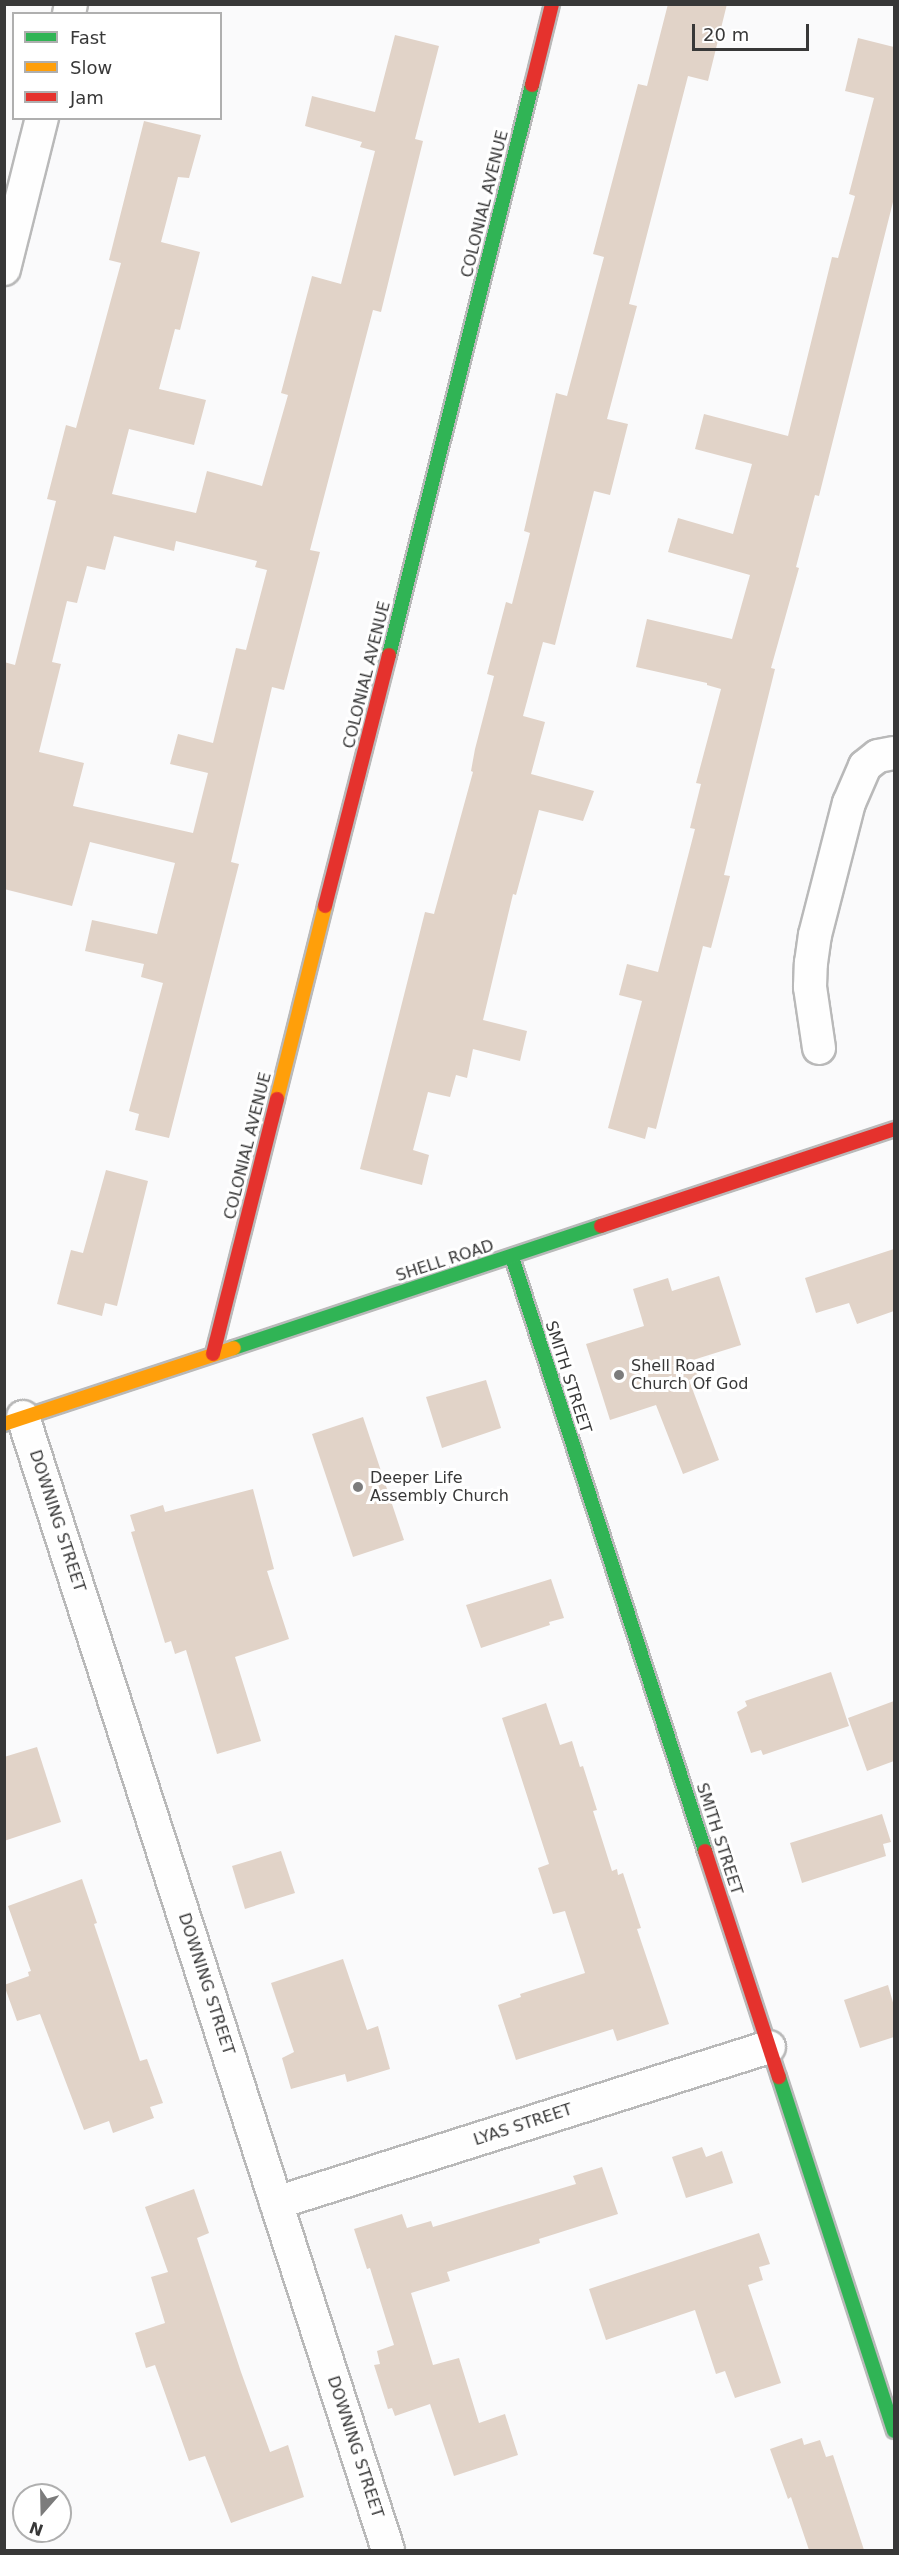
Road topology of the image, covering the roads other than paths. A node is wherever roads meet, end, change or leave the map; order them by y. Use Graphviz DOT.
graph roads {
  1 [pos="552,4"];
  2 [pos="41,120"];
  3 [pos="4,268"];
  4 [pos="894,753"];
  5 [pos="819,1048"];
  6 [pos="894,1129"];
  7 [pos="512,1257"];
  8 [pos="213,1354"];
  9 [pos="14,1420"];
  10 [pos="769,2047"];
  11 [pos="276,2203"];
  12 [pos="894,2431"];
  13 [pos="388,2550"];
  1 -- 8 [label="street, COLONIAL AVENUE"];
  2 -- 3 [label="street"];
  4 -- 5 [label="street"];
  6 -- 7 [label="street, SHELL ROAD"];
  7 -- 8 [label="street, SHELL ROAD"];
  7 -- 10 [label="street, SMITH STREET"];
  8 -- 9 [label="street, SHELL ROAD"];
  9 -- 11 [label="street, DOWNING STREET"];
  10 -- 11 [label="street, LYAS STREET"];
  10 -- 12 [label="street, SMITH STREET"];
  11 -- 13 [label="street, DOWNING STREET"];
}
